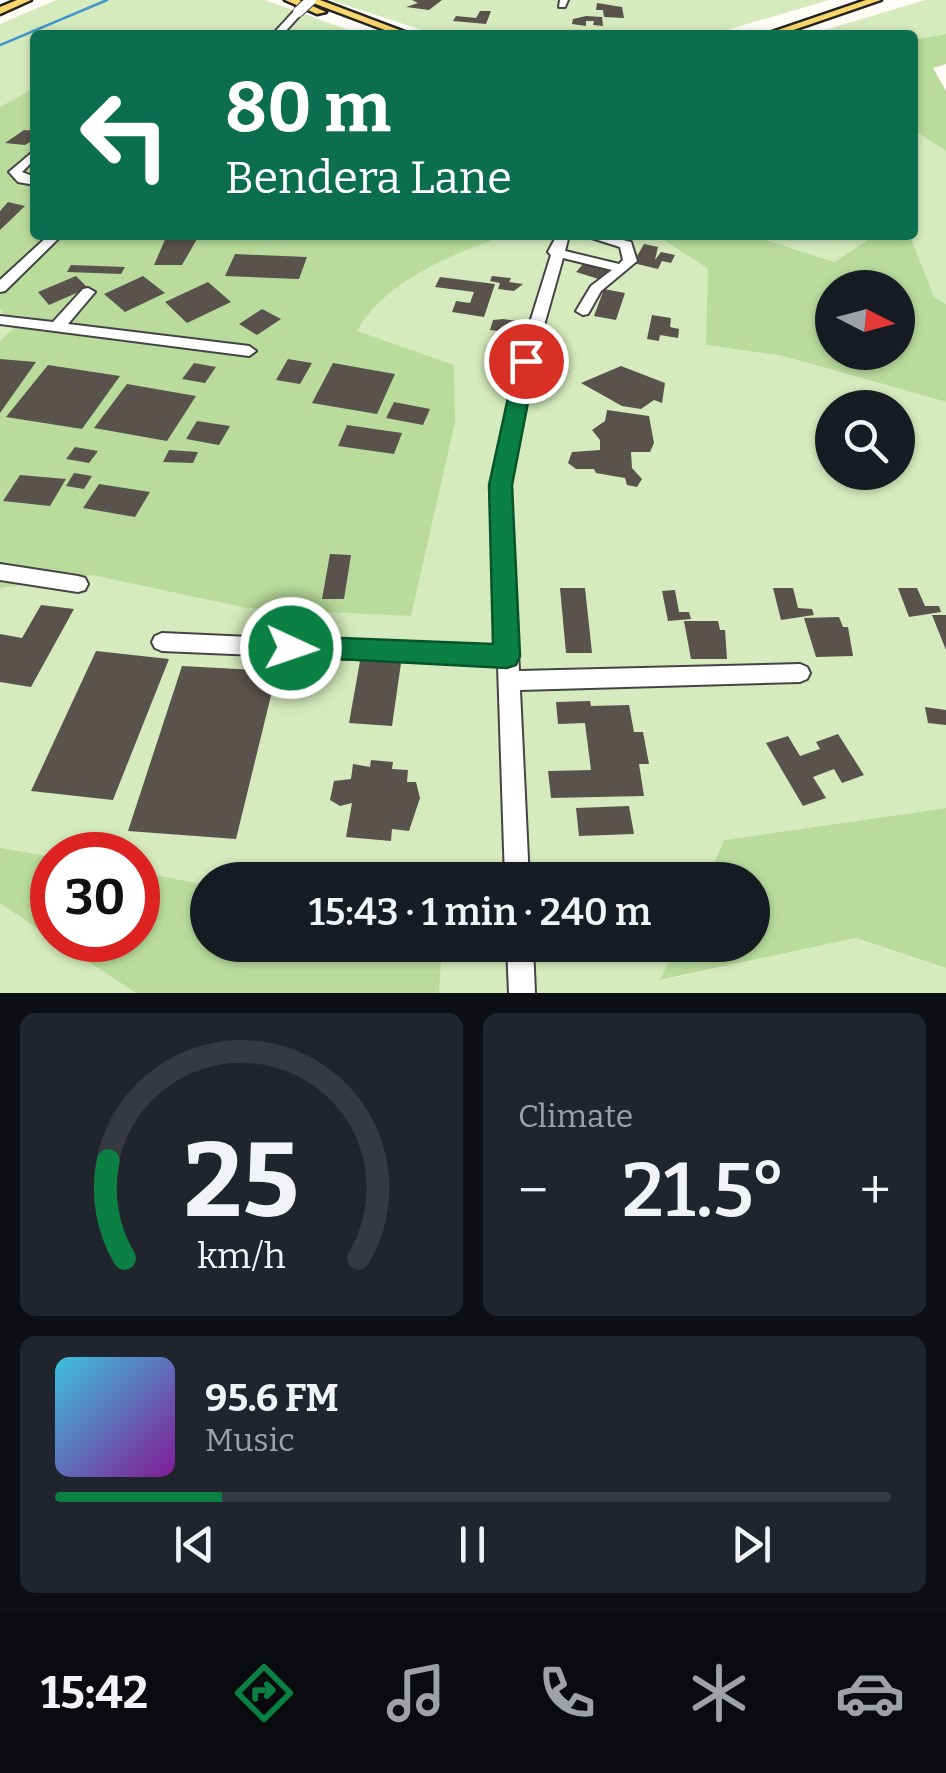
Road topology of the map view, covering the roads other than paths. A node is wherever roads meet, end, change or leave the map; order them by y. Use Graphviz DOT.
graph roads {
  1 [pos="26,0"];
  2 [pos="290,0"];
  3 [pos="311,0"];
  4 [pos="855,0"];
  5 [pos="876,0"];
  6 [pos="0,11"];
  7 [pos="281,30"];
  8 [pos="366,30"];
  9 [pos="394,30"];
  10 [pos="763,30"];
  11 [pos="783,30"];
  12 [pos="30,158"];
  13 [pos="30,181"];
  14 [pos="51,240"];
  15 [pos="607,240"];
  16 [pos="559,243"];
  17 [pos="622,268"];
  18 [pos="0,288"];
  19 [pos="88,292"];
  20 [pos="584,311"];
  21 [pos="0,320"];
  22 [pos="57,327"];
  23 [pos="250,351"];
  24 [pos="0,572"];
  25 [pos="78,584"];
  26 [pos="162,642"];
  27 [pos="507,656"];
  28 [pos="800,672"];
  29 [pos="508,681"];
  30 [pos="516,862"];
  31 [pos="521,962"];
  32 [pos="522,993"];
  1 -- 6 [label="main road"];
  2 -- 8 [label="main road"];
  3 -- 7 [label="street, bridge"];
  3 -- 9 [label="main road"];
  4 -- 10 [label="main road"];
  5 -- 11 [label="main road"];
  12 -- 13 [label="street"];
  14 -- 18 [label="street"];
  15 -- 17 [label="street"];
  16 -- 17 [label="street"];
  16 -- 27 [label="street"];
  17 -- 20 [label="street"];
  19 -- 22 [label="street"];
  21 -- 22 [label="street"];
  22 -- 23 [label="street"];
  24 -- 25 [label="street"];
  26 -- 27 [label="street"];
  27 -- 29 [label="street"];
  28 -- 29 [label="street"];
  29 -- 30 [label="street"];
  31 -- 32 [label="street"];
}
